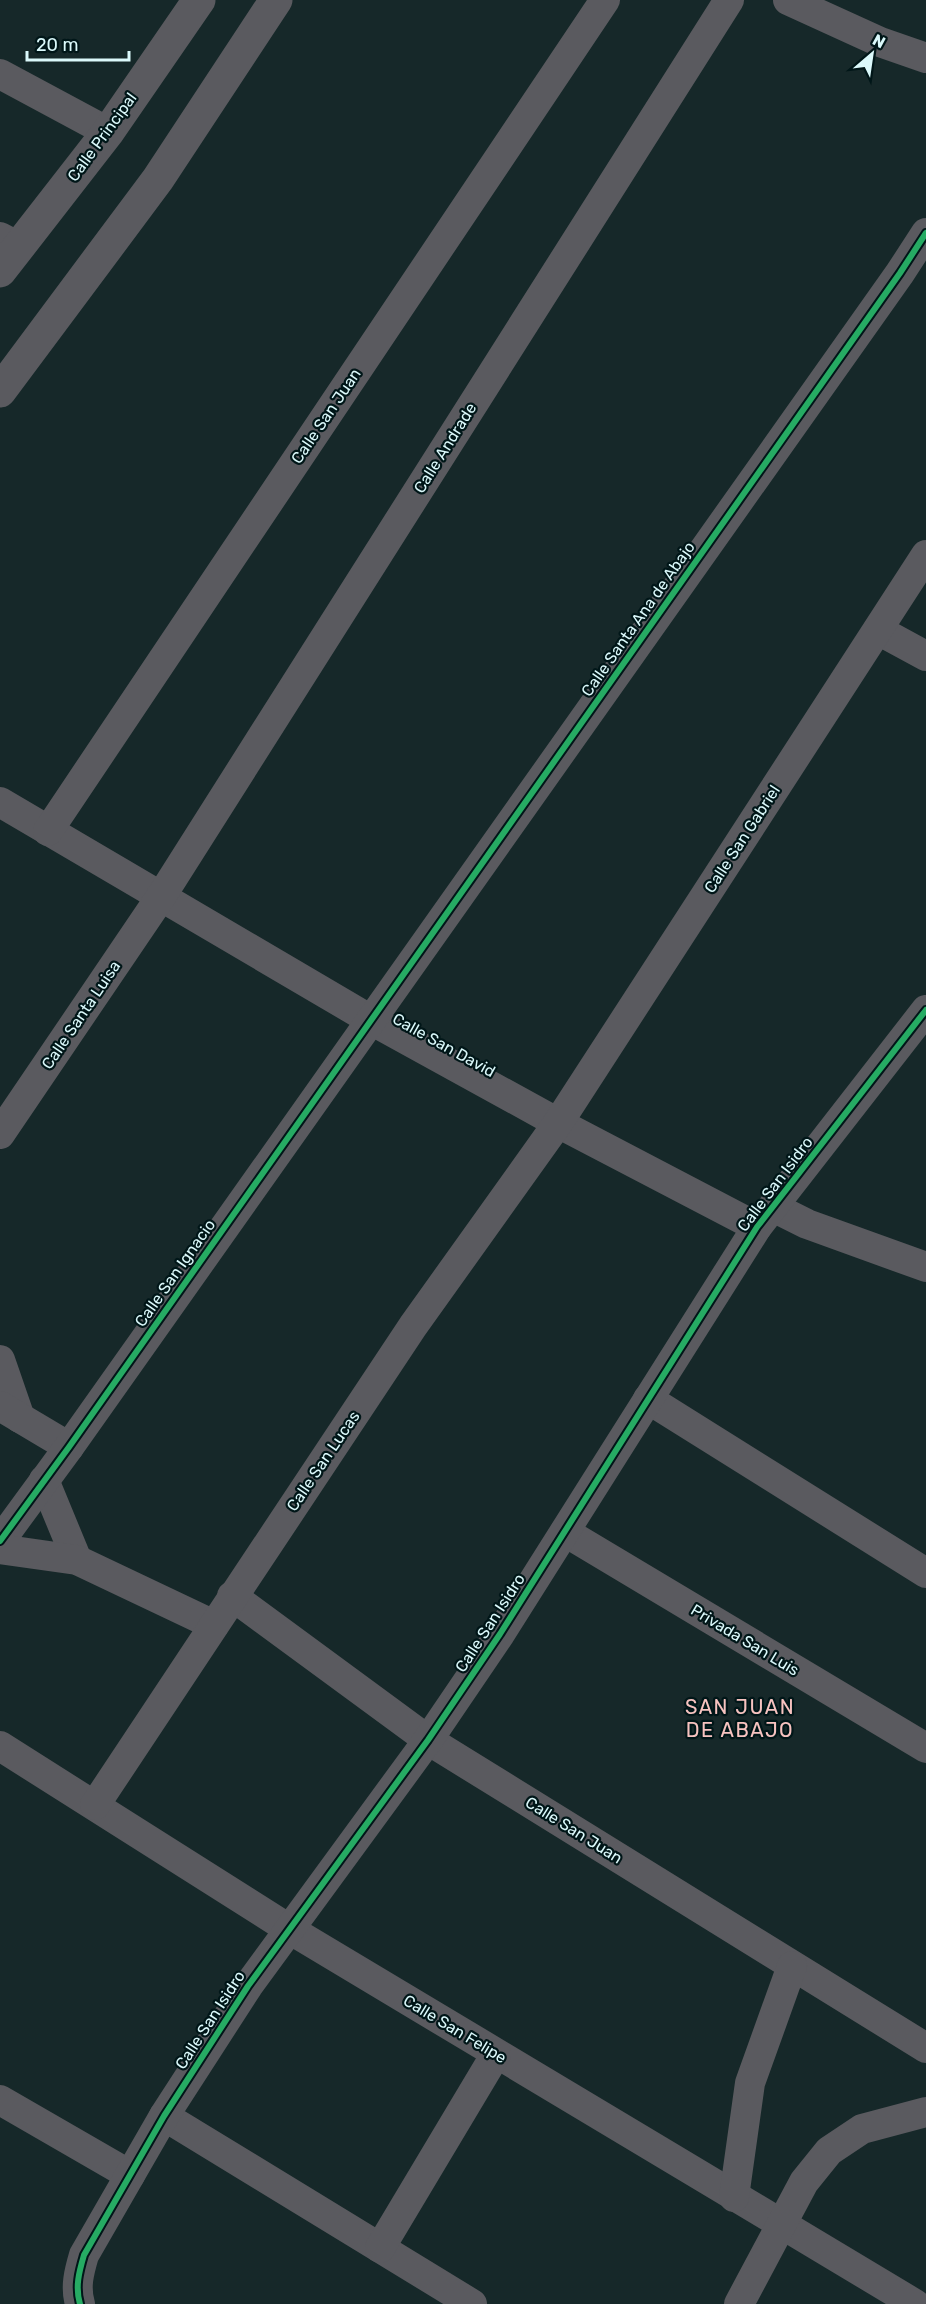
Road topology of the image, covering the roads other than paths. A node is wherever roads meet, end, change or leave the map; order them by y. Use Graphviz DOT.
graph roads {
  1 [pos="199,0"];
  2 [pos="276,0"];
  3 [pos="605,0"];
  4 [pos="729,0"];
  5 [pos="788,0"];
  6 [pos="926,58"];
  7 [pos="0,74"];
  8 [pos="108,132"];
  9 [pos="926,232"];
  10 [pos="6,252"];
  11 [pos="0,391"];
  12 [pos="926,555"];
  13 [pos="878,630"];
  14 [pos="926,656"];
  15 [pos="0,802"];
  16 [pos="48,831"];
  17 [pos="162,895"];
  18 [pos="926,1010"];
  19 [pos="371,1020"];
  20 [pos="558,1124"];
  21 [pos="0,1134"];
  22 [pos="765,1217"];
  23 [pos="926,1267"];
  24 [pos="0,1360"];
  25 [pos="648,1399"];
  26 [pos="10,1412"];
  27 [pos="69,1447"];
  28 [pos="45,1480"];
  29 [pos="565,1532"];
  30 [pos="0,1541"];
  31 [pos="0,1549"];
  32 [pos="77,1560"];
  33 [pos="926,1573"];
  34 [pos="232,1596"];
  35 [pos="214,1625"];
  36 [pos="428,1740"];
  37 [pos="0,1746"];
  38 [pos="926,1748"];
  39 [pos="95,1805"];
  40 [pos="289,1929"];
  41 [pos="792,1966"];
  42 [pos="926,2048"];
  43 [pos="496,2054"];
  44 [pos="0,2100"];
  45 [pos="926,2112"];
  46 [pos="164,2116"];
  47 [pos="130,2175"];
  48 [pos="734,2197"];
  49 [pos="782,2226"];
  50 [pos="381,2248"];
  51 [pos="80,2304"];
  52 [pos="472,2304"];
  53 [pos="739,2304"];
  54 [pos="915,2304"];
  1 -- 8 [label="street, Calle Principal"];
  2 -- 11 [label="street"];
  3 -- 16 [label="street, Calle San Juan"];
  4 -- 17 [label="street, Calle Andrade"];
  5 -- 6 [label="street"];
  7 -- 8 [label="street"];
  8 -- 10 [label="street, Calle Principal"];
  9 -- 19 [label="street, Calle Santa Ana de Abajo"];
  12 -- 13 [label="street, Calle San Gabriel"];
  13 -- 14 [label="street"];
  13 -- 20 [label="street, Calle San Gabriel"];
  15 -- 16 [label="street, Calle San David"];
  16 -- 17 [label="street, Calle San David"];
  17 -- 19 [label="street, Calle San David"];
  17 -- 21 [label="street, Calle Santa Luisa"];
  18 -- 22 [label="street, Calle San Isidro"];
  19 -- 20 [label="street, Calle San David"];
  19 -- 27 [label="street, Calle San Ignacio"];
  20 -- 22 [label="street, Calle San David"];
  20 -- 34 [label="street, Calle San Lucas"];
  22 -- 23 [label="street, Calle San David"];
  22 -- 25 [label="street, Calle San Isidro"];
  24 -- 26 [label="street"];
  25 -- 29 [label="street, Calle San Isidro"];
  25 -- 33 [label="street"];
  26 -- 27 [label="street"];
  27 -- 28 [label="street, Calle San Ignacio"];
  28 -- 30 [label="street, Calle San Ignacio"];
  28 -- 32 [label="street"];
  29 -- 36 [label="street, Calle San Isidro"];
  29 -- 38 [label="street, Privada San Luis"];
  31 -- 32 [label="street"];
  32 -- 35 [label="street"];
  34 -- 35 [label="street, Calle San Lucas"];
  34 -- 36 [label="street, Calle San Juan"];
  35 -- 39 [label="street, Calle San Lucas"];
  36 -- 40 [label="street, Calle San Isidro"];
  36 -- 41 [label="street, Calle San Juan"];
  37 -- 39 [label="street, Calle San Felipe"];
  39 -- 40 [label="street, Calle San Felipe"];
  40 -- 43 [label="street, Calle San Felipe"];
  40 -- 46 [label="street, Calle San Isidro"];
  41 -- 42 [label="street, Calle San Juan"];
  41 -- 48 [label="street"];
  43 -- 48 [label="street, Calle San Felipe"];
  43 -- 50 [label="street"];
  44 -- 47 [label="street"];
  45 -- 49 [label="street"];
  46 -- 47 [label="street, Calle San Isidro"];
  46 -- 50 [label="street"];
  47 -- 51 [label="street, Calle San Isidro"];
  48 -- 49 [label="street, Calle San Felipe"];
  49 -- 53 [label="street"];
  49 -- 54 [label="street, Calle San Felipe"];
  50 -- 52 [label="street"];
}
